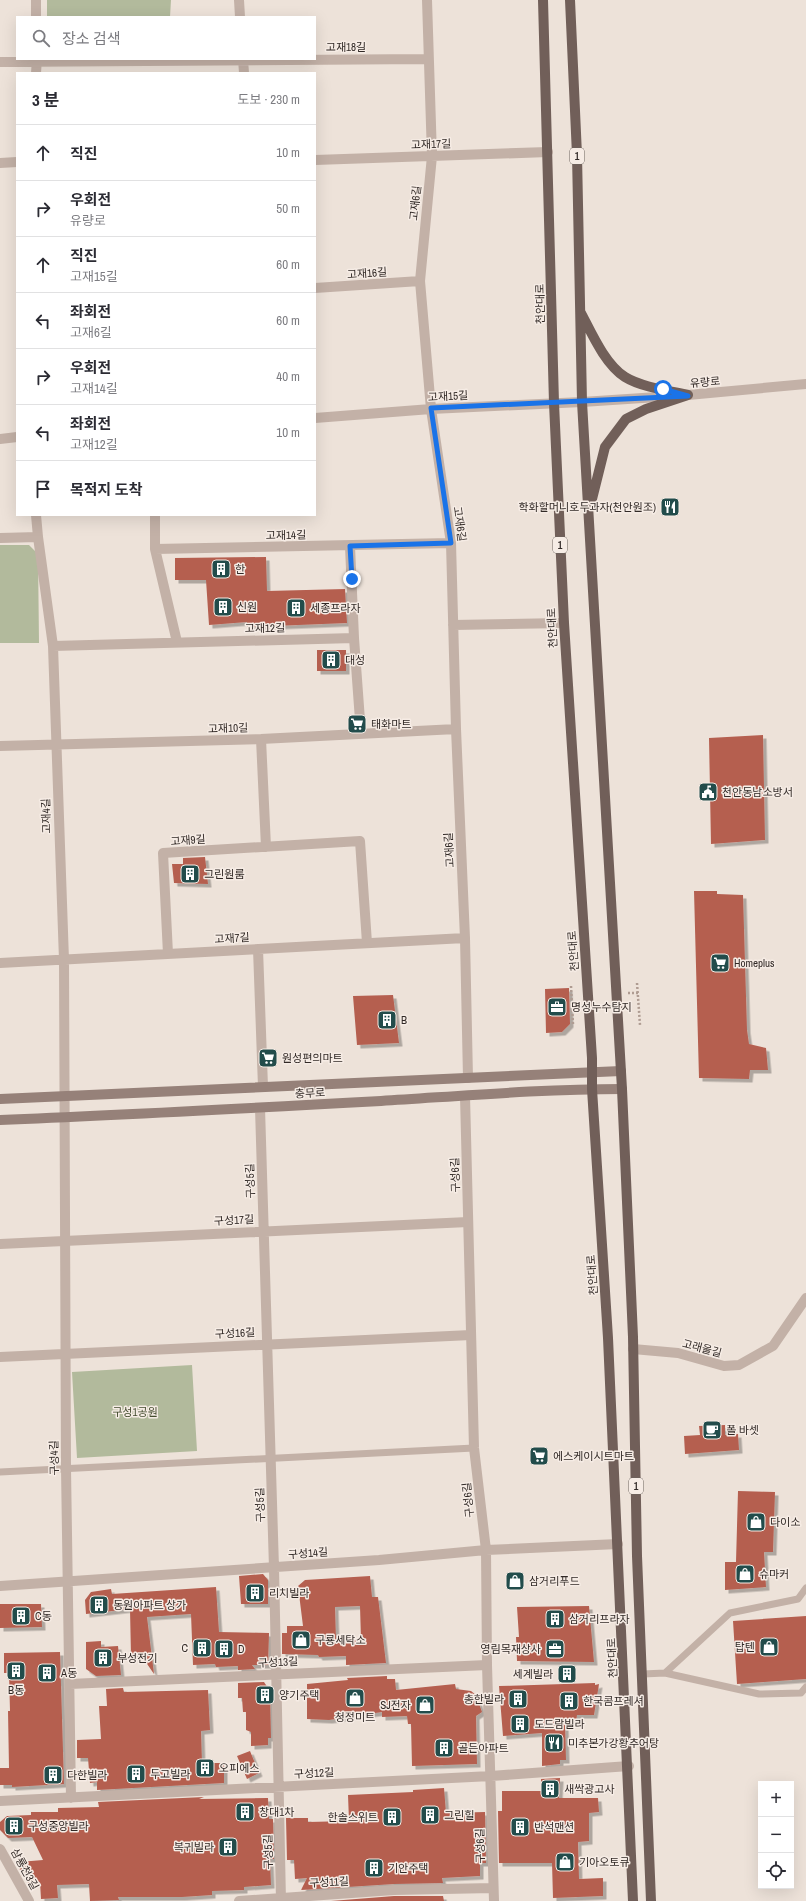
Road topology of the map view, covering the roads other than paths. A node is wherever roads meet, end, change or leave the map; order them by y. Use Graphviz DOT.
graph roads {
  1 [pos="36,0"];
  2 [pos="239,0"];
  3 [pos="427,0"];
  4 [pos="542,0"];
  5 [pos="570,0"];
  6 [pos="36,16"];
  7 [pos="240,16"];
  8 [pos="316,59"];
  9 [pos="427,59"];
  10 [pos="37,60"];
  11 [pos="243,60"];
  12 [pos="0,62"];
  13 [pos="36,72"];
  14 [pos="244,72"];
  15 [pos="548,152"];
  16 [pos="432,156"];
  17 [pos="316,160"];
  18 [pos="16,162"];
  19 [pos="0,163"];
  20 [pos="420,281"];
  21 [pos="316,288"];
  22 [pos="580,311"];
  23 [pos="806,384"];
  24 [pos="688,396"];
  25 [pos="582,402"];
  26 [pos="554,403"];
  27 [pos="431,408"];
  28 [pos="316,418"];
  29 [pos="16,437"];
  30 [pos="0,439"];
  31 [pos="36,516"];
  32 [pos="155,516"];
  33 [pos="588,518"];
  34 [pos="38,537"];
  35 [pos="0,538"];
  36 [pos="451,543"];
  37 [pos="350,546"];
  38 [pos="155,549"];
  39 [pos="564,623"];
  40 [pos="453,625"];
  41 [pos="354,638"];
  42 [pos="177,642"];
  43 [pos="53,646"];
  44 [pos="456,729"];
  45 [pos="361,734"];
  46 [pos="261,739"];
  47 [pos="55,745"];
  48 [pos="0,746"];
  49 [pos="266,847"];
  50 [pos="465,938"];
  51 [pos="367,943"];
  52 [pos="258,949"];
  53 [pos="168,954"];
  54 [pos="64,960"];
  55 [pos="0,963"];
  56 [pos="621,1071"];
  57 [pos="593,1072"];
  58 [pos="468,1078"];
  59 [pos="263,1087"];
  60 [pos="592,1089"];
  61 [pos="622,1089"];
  62 [pos="465,1096"];
  63 [pos="63,1097"];
  64 [pos="0,1100"];
  65 [pos="260,1108"];
  66 [pos="64,1117"];
  67 [pos="0,1120"];
  68 [pos="468,1222"];
  69 [pos="264,1231"];
  70 [pos="65,1240"];
  71 [pos="0,1244"];
  72 [pos="806,1298"];
  73 [pos="471,1335"];
  74 [pos="267,1344"];
  75 [pos="633,1349"];
  76 [pos="65,1354"];
  77 [pos="0,1357"];
  78 [pos="474,1448"];
  79 [pos="271,1459"];
  80 [pos="66,1468"];
  81 [pos="0,1472"];
  82 [pos="618,1544"];
  83 [pos="486,1550"];
  84 [pos="274,1568"];
  85 [pos="68,1581"];
  86 [pos="0,1586"];
  87 [pos="806,1588"];
  88 [pos="487,1665"];
  89 [pos="665,1673"];
  90 [pos="276,1674"];
  91 [pos="643,1674"];
  92 [pos="70,1684"];
  93 [pos="806,1687"];
  94 [pos="629,1766"];
  95 [pos="491,1776"];
  96 [pos="278,1787"];
  97 [pos="71,1798"];
  98 [pos="0,1801"];
  99 [pos="0,1849"];
  100 [pos="493,1888"];
  101 [pos="281,1899"];
  102 [pos="29,1901"];
  103 [pos="239,1901"];
  104 [pos="494,1901"];
  105 [pos="633,1901"];
  106 [pos="651,1901"];
  1 -- 6 [label="street"];
  2 -- 7 [label="street"];
  3 -- 9 [label="street, 고재6길"];
  4 -- 15 [label="main road, 천안대로 / 1"];
  5 -- 22 [label="main road, 1"];
  8 -- 9 [label="street, 고재18길"];
  9 -- 16 [label="street, 고재6길"];
  10 -- 12 [label="street, 고재18길"];
  10 -- 13 [label="street"];
  11 -- 14 [label="street"];
  15 -- 16 [label="street, 고재17길"];
  15 -- 26 [label="main road, 천안대로 / 1"];
  16 -- 17 [label="street, 고재17길"];
  16 -- 20 [label="street, 고재6길"];
  18 -- 19 [label="street"];
  20 -- 21 [label="street, 고재16길"];
  20 -- 27 [label="street, 고재6길"];
  22 -- 24 [label="main road"];
  22 -- 25 [label="main road, 1"];
  23 -- 24 [label="street, 유량로"];
  24 -- 25 [label="street, 유량로"];
  24 -- 33 [label="main road"];
  25 -- 26 [label="street, 고재15길"];
  25 -- 33 [label="main road, 1"];
  26 -- 27 [label="street, 고재15길"];
  26 -- 39 [label="main road, 천안대로 / 1"];
  27 -- 28 [label="street, 고재15길"];
  27 -- 36 [label="street, 고재6길"];
  29 -- 30 [label="street"];
  31 -- 34 [label="street, 고재4길"];
  32 -- 38 [label="street"];
  33 -- 56 [label="main road, 1"];
  34 -- 35 [label="street"];
  34 -- 43 [label="street, 고재4길"];
  36 -- 37 [label="street, 고재14길"];
  36 -- 40 [label="street, 고재6길"];
  37 -- 38 [label="street, 고재14길"];
  37 -- 41 [label="street"];
  38 -- 42 [label="street"];
  39 -- 40 [label="street"];
  39 -- 57 [label="main road, 천안대로 / 1"];
  40 -- 44 [label="street, 고재6길"];
  41 -- 42 [label="street, 고재12길"];
  41 -- 45 [label="street"];
  42 -- 43 [label="street, 고재12길"];
  43 -- 47 [label="street, 고재4길"];
  44 -- 45 [label="street, 고재10길"];
  44 -- 50 [label="street, 고재6길"];
  45 -- 46 [label="street, 고재10길"];
  46 -- 47 [label="street, 고재10길"];
  46 -- 49 [label="street"];
  47 -- 48 [label="street, 고재10길"];
  47 -- 54 [label="street, 고재4길"];
  49 -- 51 [label="street, 고재9길"];
  49 -- 53 [label="street, 고재9길"];
  50 -- 51 [label="street, 고재7길"];
  50 -- 58 [label="street, 고재6길"];
  51 -- 52 [label="street, 고재7길"];
  52 -- 53 [label="street, 고재7길"];
  52 -- 59 [label="street"];
  53 -- 54 [label="street, 고재7길"];
  54 -- 55 [label="street, 고재7길"];
  54 -- 63 [label="street, 고재4길"];
  56 -- 57 [label="main road, 충무로"];
  56 -- 61 [label="main road, 1"];
  57 -- 58 [label="main road, 충무로"];
  57 -- 60 [label="main road, 천안대로 / 1"];
  58 -- 59 [label="main road, 충무로"];
  59 -- 63 [label="main road, 충무로"];
  60 -- 61 [label="main road, 충무로"];
  60 -- 62 [label="main road, 충무로"];
  60 -- 82 [label="main road, 천안대로 / 1"];
  61 -- 75 [label="main road, 1"];
  62 -- 65 [label="main road, 충무로"];
  62 -- 68 [label="street, 구성6길"];
  63 -- 64 [label="main road, 충무로"];
  63 -- 66 [label="street, 고재4길"];
  65 -- 66 [label="main road, 충무로"];
  65 -- 69 [label="street, 구성5길"];
  66 -- 67 [label="main road, 충무로"];
  66 -- 70 [label="street, 구성4길"];
  68 -- 69 [label="street, 구성17길"];
  68 -- 73 [label="street, 구성6길"];
  69 -- 70 [label="street, 구성17길"];
  69 -- 74 [label="street, 구성5길"];
  70 -- 71 [label="street, 구성17길"];
  70 -- 76 [label="street, 구성4길"];
  72 -- 75 [label="street, 고래울길"];
  73 -- 74 [label="street, 구성16길"];
  73 -- 78 [label="street, 구성6길"];
  74 -- 76 [label="street, 구성16길"];
  74 -- 79 [label="street, 구성5길"];
  75 -- 91 [label="main road, 1"];
  76 -- 77 [label="street, 구성16길"];
  76 -- 80 [label="street, 구성4길"];
  78 -- 79 [label="lane"];
  78 -- 83 [label="street, 구성6길"];
  79 -- 80 [label="lane"];
  79 -- 84 [label="street, 구성5길"];
  80 -- 81 [label="lane"];
  80 -- 85 [label="street, 구성4길"];
  82 -- 83 [label="street, 구성14길"];
  82 -- 94 [label="main road, 천안대로 / 1"];
  83 -- 84 [label="street, 구성14길"];
  83 -- 88 [label="street, 구성6길"];
  84 -- 85 [label="street, 구성14길"];
  84 -- 90 [label="street, 구성5길"];
  85 -- 86 [label="street, 구성14길"];
  85 -- 92 [label="street, 구성4길"];
  87 -- 89 [label="lane"];
  88 -- 90 [label="street, 구성13길"];
  88 -- 95 [label="street, 구성6길"];
  89 -- 91 [label="lane"];
  89 -- 93 [label="lane"];
  90 -- 92 [label="street, 구성13길"];
  90 -- 96 [label="street, 구성5길"];
  91 -- 106 [label="main road, 1"];
  92 -- 97 [label="street, 구성4길"];
  94 -- 95 [label="street, 구성12길"];
  94 -- 105 [label="main road, 천안대로 / 1"];
  95 -- 96 [label="street, 구성12길"];
  95 -- 100 [label="street, 구성6길"];
  96 -- 97 [label="street, 구성12길"];
  96 -- 101 [label="street, 구성5길"];
  97 -- 98 [label="street, 구성12길"];
  99 -- 102 [label="street, 삼룡천3길"];
  100 -- 101 [label="street, 구성11길"];
  100 -- 104 [label="street, 구성6길"];
  101 -- 103 [label="street, 구성11길"];
}
